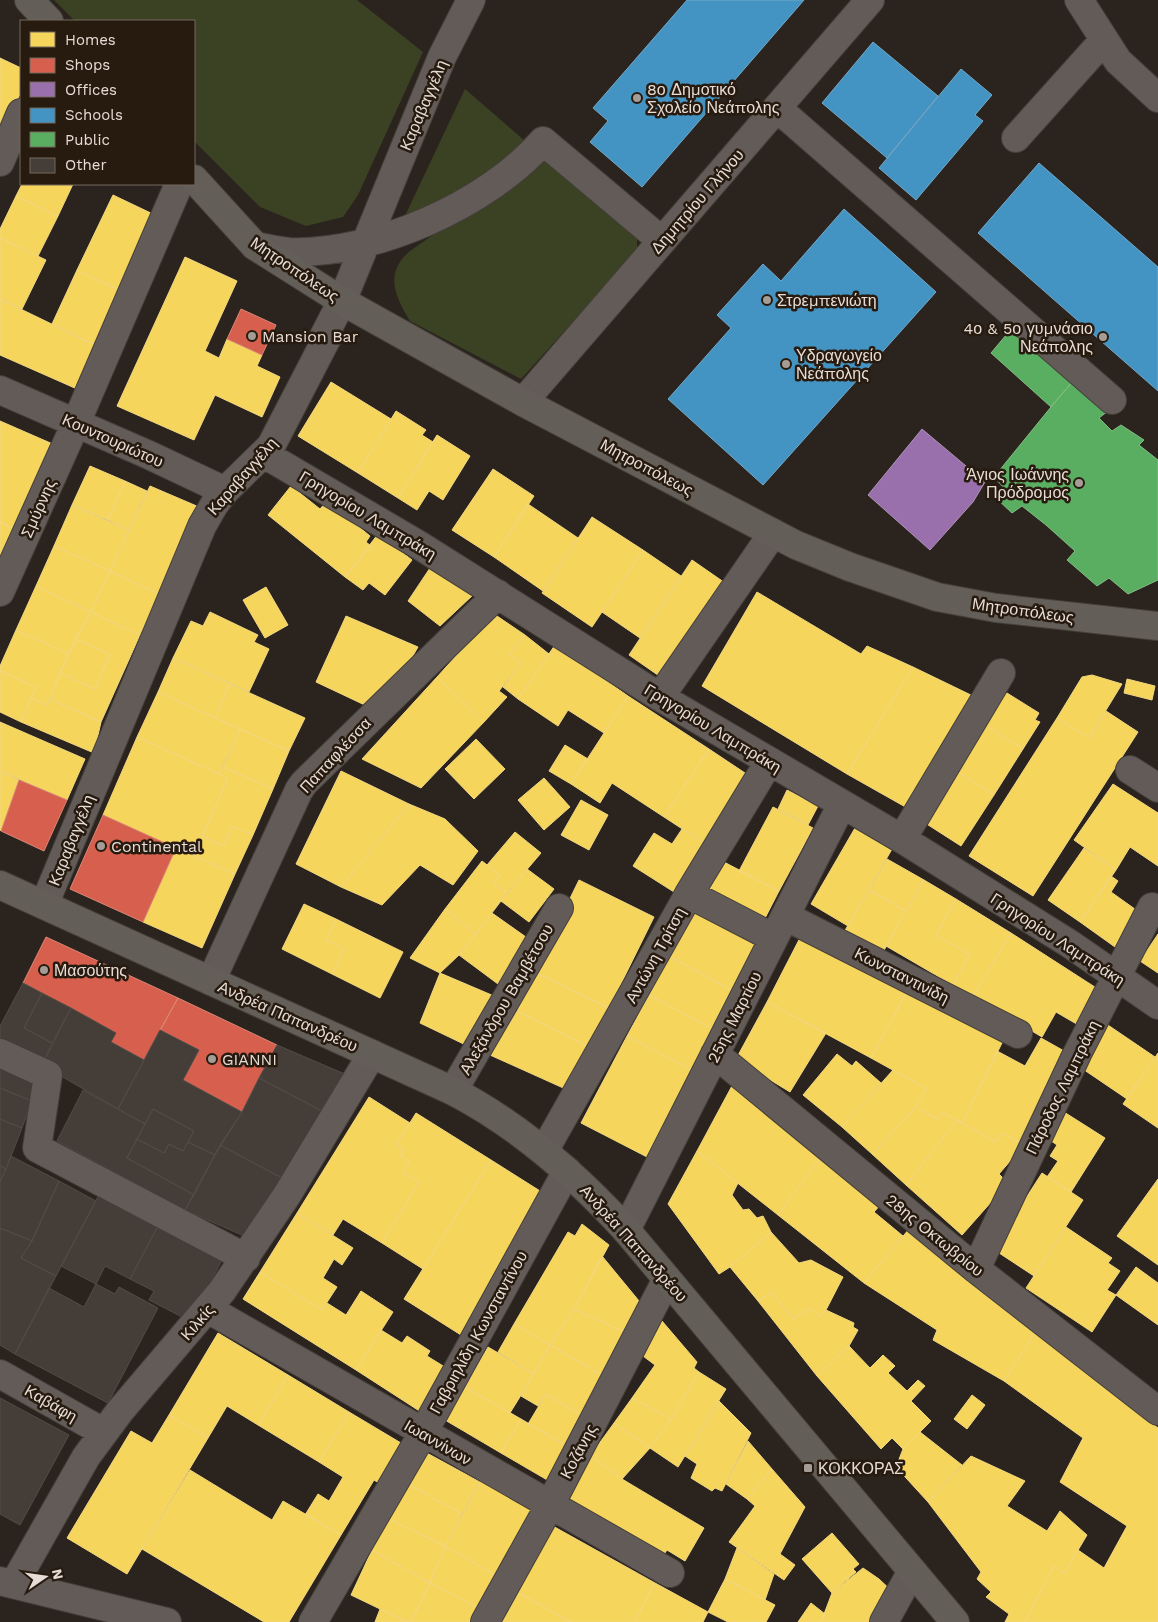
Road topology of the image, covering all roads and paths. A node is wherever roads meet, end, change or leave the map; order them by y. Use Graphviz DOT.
graph roads {
  1 [pos="29,0"];
  2 [pos="471,0"];
  3 [pos="870,0"];
  4 [pos="1079,0"];
  5 [pos="48,20"];
  6 [pos="1104,40"];
  7 [pos="1158,98"];
  8 [pos="777,108"];
  9 [pos="20,115"];
  10 [pos="1016,138"];
  11 [pos="0,162"];
  12 [pos="195,180"];
  13 [pos="179,185"];
  14 [pos="662,241"];
  15 [pos="365,242"];
  16 [pos="255,246"];
  17 [pos="342,301"];
  18 [pos="0,390"];
  19 [pos="1112,400"];
  20 [pos="523,402"];
  21 [pos="76,423"];
  22 [pos="264,454"];
  23 [pos="225,491"];
  24 [pos="773,533"];
  25 [pos="0,592"];
  26 [pos="498,594"];
  27 [pos="1158,626"];
  28 [pos="1001,673"];
  29 [pos="660,696"];
  30 [pos="769,762"];
  31 [pos="1130,770"];
  32 [pos="1158,788"];
  33 [pos="842,804"];
  34 [pos="902,839"];
  35 [pos="2,891"];
  36 [pos="689,894"];
  37 [pos="44,905"];
  38 [pos="1152,907"];
  39 [pos="559,908"];
  40 [pos="780,927"];
  41 [pos="1116,977"];
  42 [pos="211,981"];
  43 [pos="1158,1005"];
  44 [pos="1018,1034"];
  45 [pos="0,1053"];
  46 [pos="372,1054"];
  47 [pos="715,1054"];
  48 [pos="453,1091"];
  49 [pos="544,1151"];
  50 [pos="567,1171"];
  51 [pos="626,1230"];
  52 [pos="246,1258"];
  53 [pos="976,1269"];
  54 [pos="667,1279"];
  55 [pos="208,1309"];
  56 [pos="0,1374"];
  57 [pos="1155,1401"];
  58 [pos="103,1432"];
  59 [pos="423,1433"];
  60 [pos="550,1505"];
  61 [pos="912,1571"];
  62 [pos="670,1573"];
  63 [pos="7,1582"];
  64 [pos="167,1622"];
  65 [pos="312,1622"];
  66 [pos="485,1622"];
  67 [pos="884,1622"];
  68 [pos="955,1622"];
  1 -- 5 [label="main road"];
  2 -- 15 [label="street, Καραβαγγέλη"];
  3 -- 8 [label="street, Δημητρίου Γλήνου"];
  4 -- 6 [label="street"];
  6 -- 7 [label="street"];
  6 -- 10 [label="street"];
  8 -- 14 [label="street, Δημητρίου Γλήνου"];
  8 -- 19 [label="street"];
  9 -- 11 [label="street"];
  12 -- 16 [label="main road, Μητροπόλεως"];
  13 -- 21 [label="street, Σμύρνης"];
  14 -- 15 [label="street"];
  14 -- 20 [label="street, Δημητρίου Γλήνου"];
  15 -- 16 [label="street"];
  15 -- 17 [label="street, Καραβαγγέλη"];
  16 -- 17 [label="main road, Μητροπόλεως"];
  17 -- 20 [label="main road, Μητροπόλεως"];
  17 -- 22 [label="street, Καραβαγγέλη"];
  18 -- 21 [label="street, Κουντουριώτου"];
  20 -- 24 [label="main road, Μητροπόλεως"];
  21 -- 23 [label="street, Κουντουριώτου"];
  21 -- 25 [label="street, Σμύρνης"];
  22 -- 23 [label="street, Καραβαγγέλη"];
  22 -- 26 [label="street, Γρηγορίου Λαμπράκη"];
  23 -- 37 [label="street, Καραβαγγέλη"];
  24 -- 27 [label="main road, Μητροπόλεως"];
  24 -- 29 [label="street"];
  26 -- 29 [label="street, Γρηγορίου Λαμπράκη"];
  26 -- 42 [label="street, Παπαφλέσσα"];
  28 -- 34 [label="street"];
  29 -- 30 [label="street, Γρηγορίου Λαμπράκη"];
  30 -- 33 [label="street, Γρηγορίου Λαμπράκη"];
  30 -- 36 [label="street, Αντώνη Τρίτση"];
  31 -- 32 [label="street"];
  33 -- 34 [label="street, Γρηγορίου Λαμπράκη"];
  33 -- 40 [label="street, 25ης Μαρτίου"];
  34 -- 41 [label="street, Γρηγορίου Λαμπράκη"];
  35 -- 37 [label="main road, Ανδρέα Παπανδρέου"];
  36 -- 40 [label="street, Κωνσταντινίδη"];
  36 -- 49 [label="street, Αντώνη Τρίτση"];
  37 -- 42 [label="main road, Ανδρέα Παπανδρέου"];
  38 -- 41 [label="street, Πάροδος Λαμπράκη"];
  39 -- 48 [label="street, Αλεξάνδρου Βαμβέτσου"];
  40 -- 44 [label="street, Κωνσταντινίδη"];
  40 -- 47 [label="street, 25ης Μαρτίου"];
  41 -- 43 [label="street, Γρηγορίου Λαμπράκη"];
  41 -- 53 [label="street, Πάροδος Λαμπράκη"];
  42 -- 46 [label="main road, Ανδρέα Παπανδρέου"];
  45 -- 52 [label="street"];
  46 -- 48 [label="main road, Ανδρέα Παπανδρέου"];
  46 -- 52 [label="street, Κιλκίς"];
  47 -- 51 [label="street, 25ης Μαρτίου"];
  47 -- 53 [label="street, 28ης Οκτωβρίου"];
  48 -- 49 [label="main road, Ανδρέα Παπανδρέου"];
  49 -- 50 [label="main road, Ανδρέα Παπανδρέου"];
  50 -- 51 [label="main road, Ανδρέα Παπανδρέου"];
  50 -- 59 [label="street, Γαβριηλίδη Κωνσταντίνου"];
  51 -- 54 [label="main road, Ανδρέα Παπανδρέου"];
  52 -- 55 [label="street, Κιλκίς"];
  53 -- 57 [label="street, 28ης Οκτωβρίου"];
  54 -- 60 [label="street, Κοζάνης"];
  54 -- 61 [label="main road, Ανδρέα Παπανδρέου"];
  55 -- 58 [label="street, Κιλκίς"];
  55 -- 59 [label="street, Ιωαννίνων"];
  56 -- 58 [label="street, Καβάφη"];
  58 -- 63 [label="street, Κιλκίς"];
  59 -- 60 [label="street, Ιωαννίνων"];
  59 -- 65 [label="street, Γαβριηλίδη Κωνσταντίνου"];
  60 -- 62 [label="street, Ιωαννίνων"];
  60 -- 66 [label="street, Κοζάνης"];
  61 -- 67 [label="street"];
  61 -- 68 [label="main road, Ανδρέα Παπανδρέου"];
  63 -- 64 [label="street"];
}
